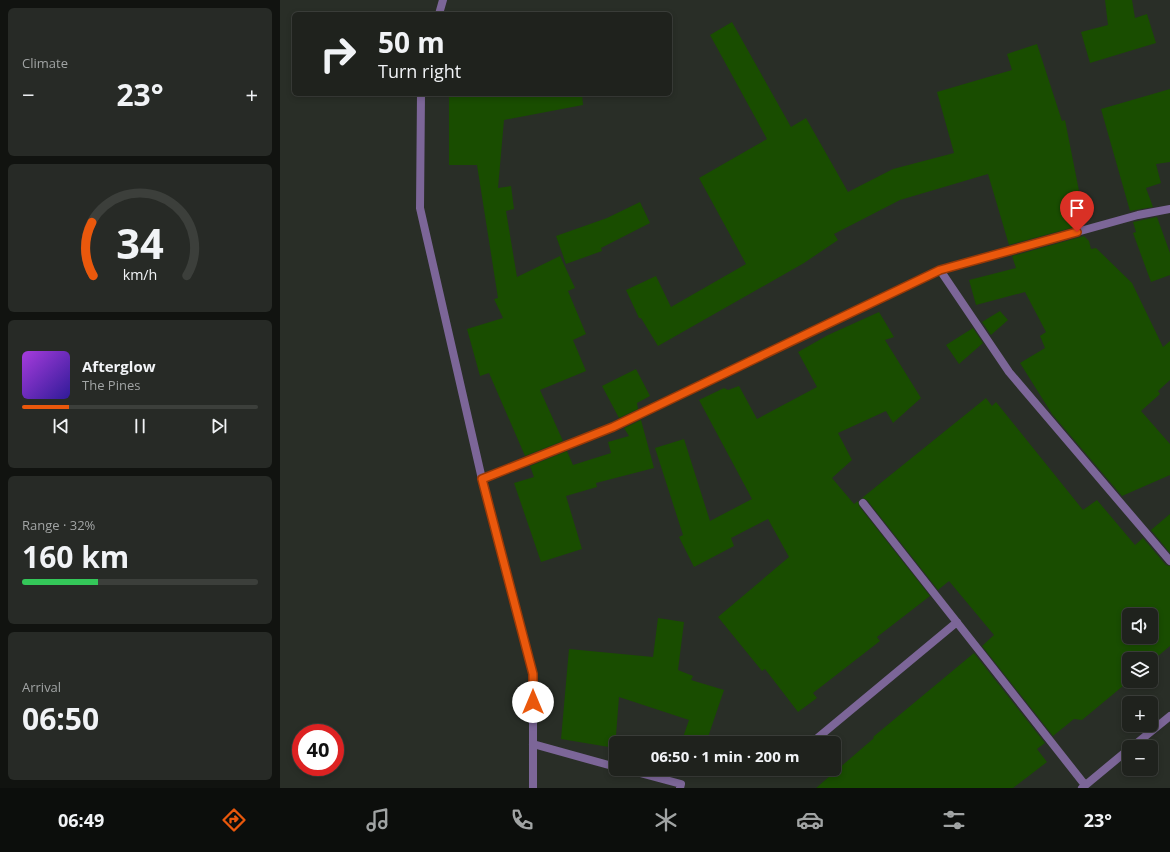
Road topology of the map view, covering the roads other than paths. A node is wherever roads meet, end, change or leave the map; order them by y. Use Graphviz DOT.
graph roads {
  1 [pos="443,0"];
  2 [pos="440,12"];
  3 [pos="421,96"];
  4 [pos="1170,209"];
  5 [pos="940,270"];
  6 [pos="482,479"];
  7 [pos="863,503"];
  8 [pos="1170,562"];
  9 [pos="957,622"];
  10 [pos="1170,716"];
  11 [pos="820,736"];
  12 [pos="1141,740"];
  13 [pos="533,744"];
  14 [pos="1122,755"];
  15 [pos="609,764"];
  16 [pos="651,776"];
  17 [pos="1084,787"];
  18 [pos="533,788"];
  19 [pos="680,788"];
  1 -- 2 [label="street"];
  3 -- 6 [label="street"];
  4 -- 5 [label="street"];
  5 -- 6 [label="street"];
  5 -- 8 [label="street"];
  6 -- 13 [label="street"];
  7 -- 9 [label="street"];
  9 -- 11 [label="street"];
  9 -- 17 [label="street"];
  10 -- 12 [label="street"];
  13 -- 15 [label="street"];
  13 -- 18 [label="street"];
  14 -- 17 [label="street"];
  16 -- 19 [label="street"];
}
